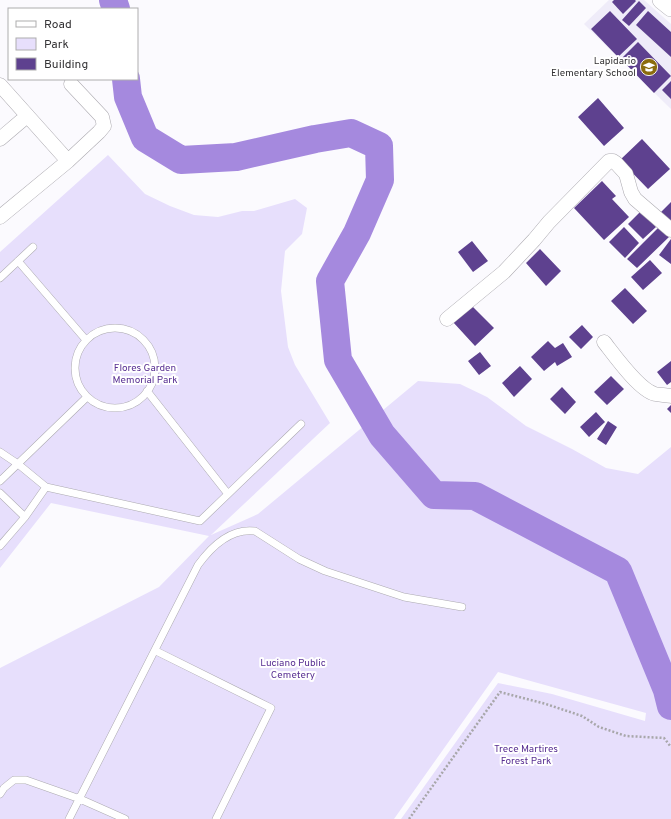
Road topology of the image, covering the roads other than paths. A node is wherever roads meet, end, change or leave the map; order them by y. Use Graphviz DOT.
graph roads {
  1 [pos="661,0"];
  2 [pos="671,8"];
  3 [pos="71,84"];
  4 [pos="0,85"];
  5 [pos="27,116"];
  6 [pos="0,138"];
  7 [pos="68,161"];
  8 [pos="0,217"];
  9 [pos="671,230"];
  10 [pos="33,247"];
  11 [pos="18,261"];
  12 [pos="0,278"];
  13 [pos="447,319"];
  14 [pos="86,340"];
  15 [pos="604,342"];
  16 [pos="147,391"];
  17 [pos="671,396"];
  18 [pos="87,397"];
  19 [pos="301,424"];
  20 [pos="0,452"];
  21 [pos="18,464"];
  22 [pos="0,481"];
  23 [pos="46,487"];
  24 [pos="0,493"];
  25 [pos="228,494"];
  26 [pos="25,517"];
  27 [pos="0,546"];
  28 [pos="462,607"];
  29 [pos="156,651"];
  30 [pos="0,794"];
  31 [pos="80,799"];
  32 [pos="70,819"];
  33 [pos="126,819"];
  34 [pos="216,819"];
  1 -- 2 [label="street"];
  3 -- 7 [label="street"];
  4 -- 5 [label="street"];
  5 -- 6 [label="street"];
  5 -- 7 [label="street"];
  7 -- 8 [label="street"];
  9 -- 13 [label="street"];
  10 -- 11 [label="lane"];
  11 -- 12 [label="lane"];
  11 -- 14 [label="lane"];
  14 -- 16 [label="lane"];
  14 -- 18 [label="lane"];
  15 -- 17 [label="street"];
  16 -- 18 [label="lane"];
  16 -- 25 [label="lane"];
  18 -- 21 [label="lane"];
  19 -- 25 [label="lane"];
  20 -- 21 [label="lane"];
  21 -- 22 [label="lane"];
  21 -- 23 [label="lane"];
  23 -- 25 [label="lane"];
  23 -- 26 [label="lane"];
  24 -- 26 [label="lane"];
  26 -- 27 [label="lane"];
  28 -- 29 [label="lane"];
  29 -- 31 [label="lane"];
  29 -- 34 [label="lane"];
  30 -- 31 [label="lane"];
  31 -- 32 [label="lane"];
  31 -- 33 [label="lane"];
}
